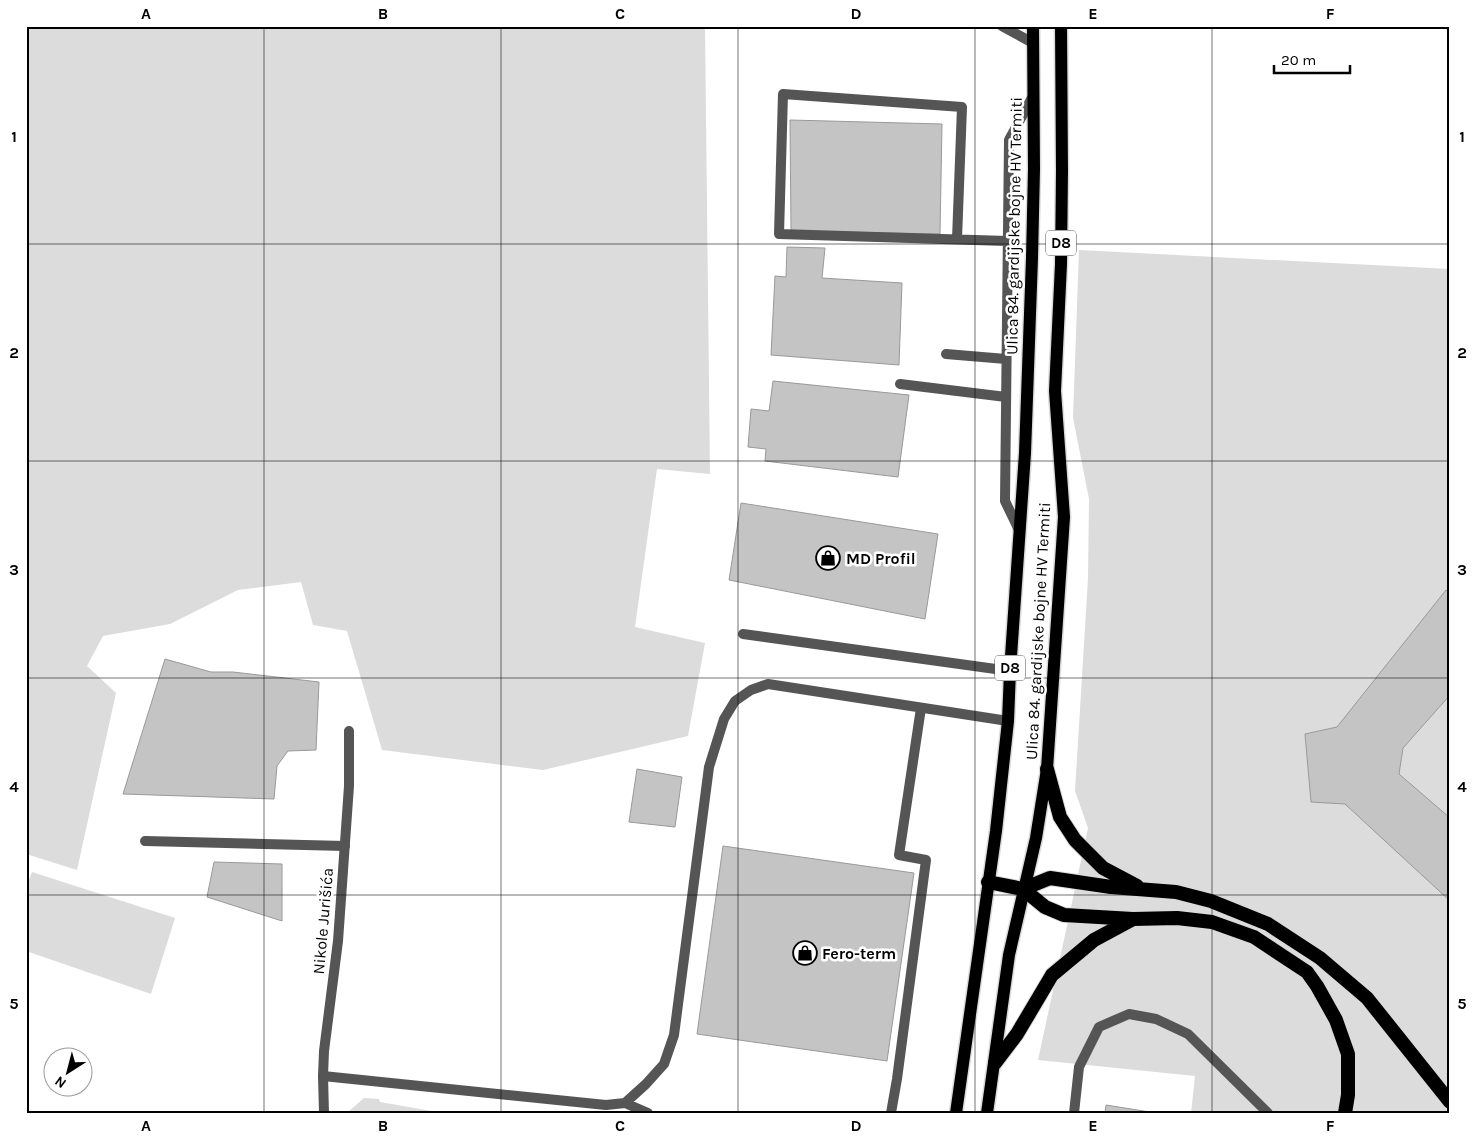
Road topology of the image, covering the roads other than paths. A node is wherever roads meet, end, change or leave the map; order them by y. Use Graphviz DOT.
graph roads {
  1 [pos="1002,26"];
  2 [pos="1033,26"];
  3 [pos="1061,26"];
  4 [pos="1033,44"];
  5 [pos="1033,95"];
  6 [pos="957,239"];
  7 [pos="1007,241"];
  8 [pos="946,354"];
  9 [pos="1006,359"];
  10 [pos="900,384"];
  11 [pos="1006,397"];
  12 [pos="1019,530"];
  13 [pos="743,634"];
  14 [pos="1010,671"];
  15 [pos="920,708"];
  16 [pos="1008,721"];
  17 [pos="349,732"];
  18 [pos="1047,769"];
  19 [pos="145,841"];
  20 [pos="344,846"];
  21 [pos="988,882"];
  22 [pos="1140,888"];
  23 [pos="1023,889"];
  24 [pos="1133,919"];
  25 [pos="995,1063"];
  26 [pos="323,1076"];
  27 [pos="1450,1102"];
  28 [pos="625,1103"];
  29 [pos="324,1113"];
  30 [pos="648,1113"];
  31 [pos="891,1113"];
  32 [pos="956,1113"];
  33 [pos="987,1113"];
  34 [pos="1074,1113"];
  35 [pos="1268,1113"];
  36 [pos="1345,1113"];
  1 -- 4 [label="street"];
  2 -- 4 [label="main road, Ulica 84. gardijske bojne HV Termiti / D8"];
  3 -- 18 [label="main road, Ulica 84. gardijske bojne HV Termiti / D8"];
  4 -- 5 [label="main road, Ulica 84. gardijske bojne HV Termiti / D8"];
  5 -- 7 [label="street"];
  5 -- 12 [label="main road, Ulica 84. gardijske bojne HV Termiti / D8"];
  6 -- 6 [label="street"];
  6 -- 7 [label="street"];
  7 -- 9 [label="street"];
  8 -- 9 [label="street"];
  9 -- 11 [label="street"];
  10 -- 11 [label="street"];
  11 -- 12 [label="street"];
  12 -- 14 [label="main road, Ulica 84. gardijske bojne HV Termiti / D8"];
  13 -- 14 [label="street"];
  14 -- 16 [label="main road, Ulica 84. gardijske bojne HV Termiti / D8"];
  15 -- 16 [label="street"];
  15 -- 28 [label="street"];
  15 -- 31 [label="street"];
  16 -- 21 [label="main road, Ulica 84. gardijske bojne HV Termiti / D8"];
  17 -- 20 [label="street, Nikole Jurišića"];
  18 -- 22 [label="highway"];
  18 -- 23 [label="main road, Ulica 84. gardijske bojne HV Termiti / D8"];
  19 -- 20 [label="street"];
  20 -- 26 [label="street, Nikole Jurišića"];
  21 -- 23 [label="highway"];
  21 -- 32 [label="main road, Ulica 84. gardijske bojne HV Termiti / D8"];
  22 -- 23 [label="highway"];
  22 -- 27 [label="highway"];
  23 -- 24 [label="highway"];
  23 -- 25 [label="main road, Ulica 84. gardijske bojne HV Termiti / D8"];
  24 -- 25 [label="highway"];
  24 -- 36 [label="highway"];
  25 -- 33 [label="main road, Ulica 84. gardijske bojne HV Termiti / D8"];
  26 -- 28 [label="street"];
  26 -- 29 [label="street, Nikole Jurišića"];
  28 -- 30 [label="street"];
  34 -- 35 [label="street"];
}
